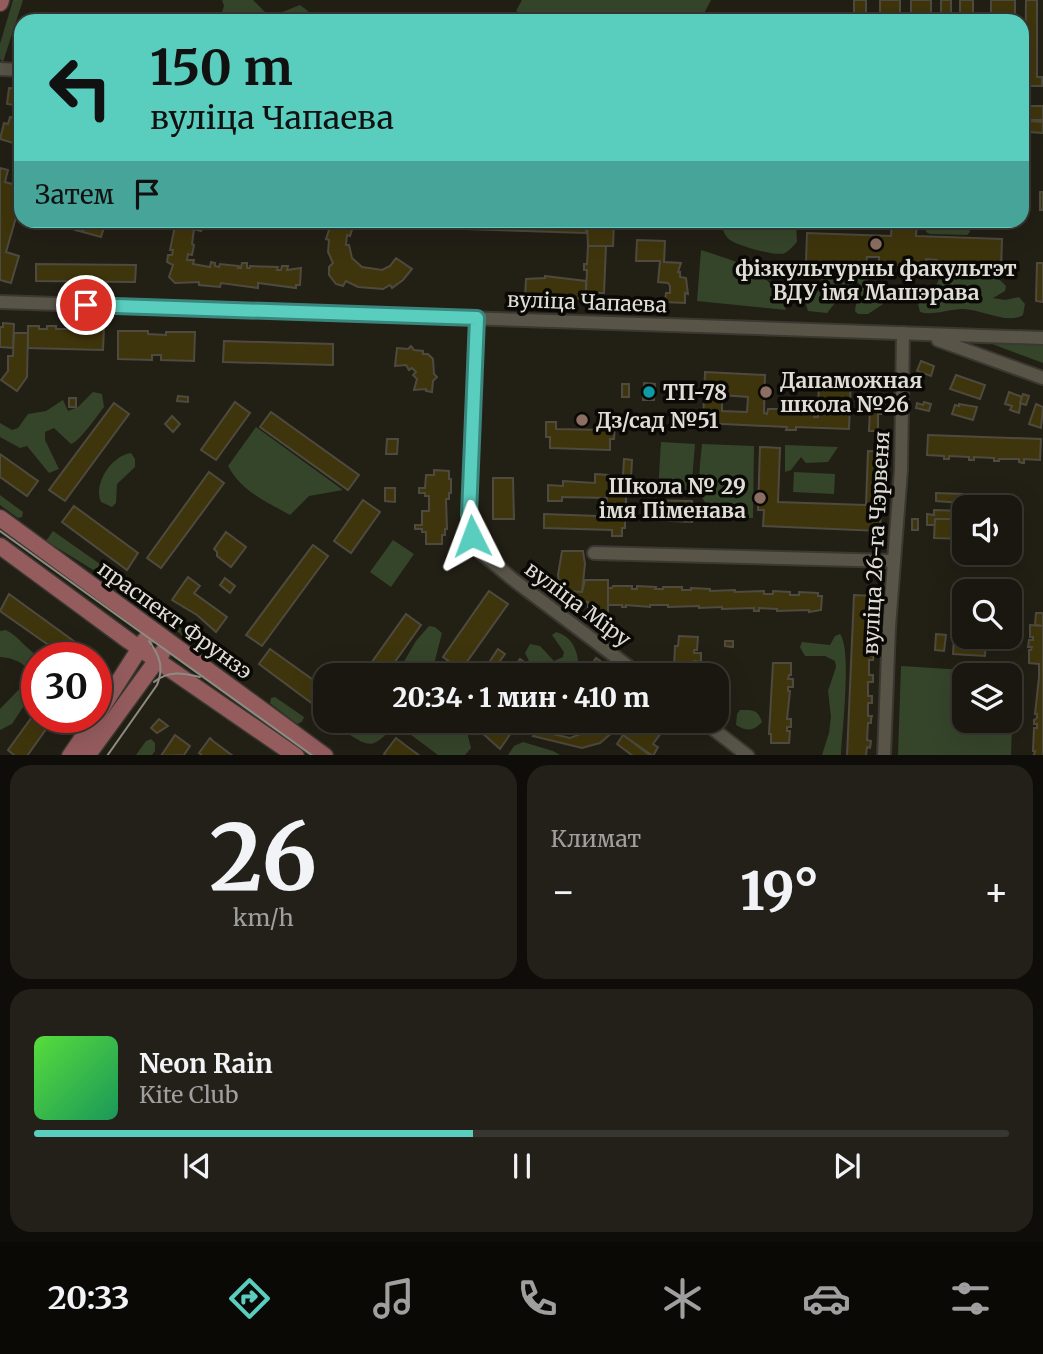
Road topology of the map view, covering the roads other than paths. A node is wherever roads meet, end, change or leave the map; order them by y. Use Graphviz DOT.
graph roads {
  1 [pos="1,302"];
  2 [pos="477,318"];
  3 [pos="903,333"];
  4 [pos="926,336"];
  5 [pos="1043,338"];
  6 [pos="1043,379"];
  7 [pos="0,518"];
  8 [pos="0,546"];
  9 [pos="594,553"];
  10 [pos="894,561"];
  11 [pos="152,630"];
  12 [pos="170,642"];
  13 [pos="139,649"];
  14 [pos="157,660"];
  15 [pos="624,663"];
  16 [pos="112,692"];
  17 [pos="85,733"];
  18 [pos="719,733"];
  19 [pos="71,755"];
  20 [pos="88,755"];
  21 [pos="296,755"];
  22 [pos="325,755"];
  23 [pos="748,755"];
  24 [pos="884,755"];
  1 -- 2 [label="street, вуліца Чапаева"];
  2 -- 3 [label="street, вуліца Чапаева"];
  2 -- 15 [label="street, вуліца Міру"];
  3 -- 4 [label="street, вуліца Чапаева"];
  3 -- 10 [label="street, вуліца 26-га Чэрвеня"];
  4 -- 5 [label="street, вуліца Чапаева"];
  4 -- 6 [label="street"];
  7 -- 11 [label="main road, праспект Фрунзэ"];
  8 -- 13 [label="main road, праспект Фрунзэ"];
  9 -- 10 [label="street"];
  10 -- 24 [label="street, вуліца 26-га Чэрвеня"];
  11 -- 12 [label="main road, праспект Фрунзэ"];
  11 -- 13 [label="main road"];
  12 -- 14 [label="main road"];
  12 -- 22 [label="main road, праспект Фрунзэ"];
  13 -- 14 [label="main road, праспект Фрунзэ"];
  13 -- 16 [label="main road"];
  14 -- 20 [label="main road"];
  14 -- 21 [label="main road, праспект Фрунзэ"];
  17 -- 19 [label="main road"];
  18 -- 23 [label="street"];
}
